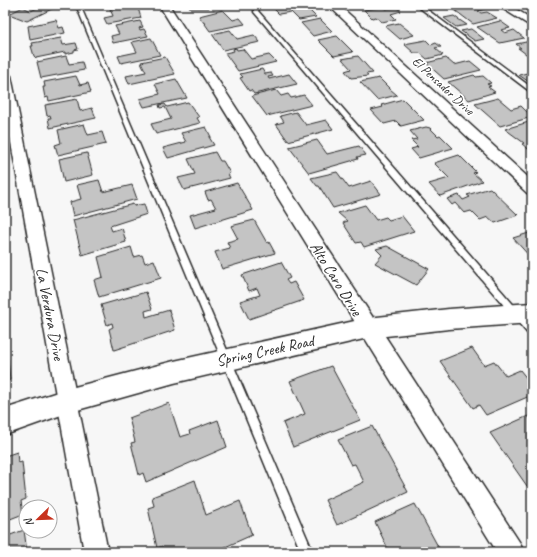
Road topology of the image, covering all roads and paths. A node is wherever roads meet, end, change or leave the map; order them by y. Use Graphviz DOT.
graph roads {
  1 [pos="78,5"];
  2 [pos="164,5"];
  3 [pos="259,5"];
  4 [pos="333,5"];
  5 [pos="418,5"];
  6 [pos="502,5"];
  7 [pos="532,24"];
  8 [pos="5,76"];
  9 [pos="532,91"];
  10 [pos="532,189"];
  11 [pos="524,314"];
  12 [pos="368,328"];
  13 [pos="532,332"];
  14 [pos="226,359"];
  15 [pos="67,401"];
  16 [pos="5,422"];
  17 [pos="96,552"];
  18 [pos="307,552"];
  19 [pos="511,552"];
  1 -- 14 [label="lane"];
  2 -- 12 [label="street, Alto Caro Drive"];
  3 -- 11 [label="lane"];
  4 -- 10 [label="street, El Pensador Drive"];
  5 -- 9 [label="lane"];
  6 -- 7 [label="street"];
  8 -- 15 [label="street, La Verdura Drive"];
  11 -- 12 [label="street, Spring Creek Road"];
  11 -- 13 [label="lane"];
  12 -- 14 [label="street, Spring Creek Road"];
  12 -- 19 [label="street, Alto Caro Drive"];
  14 -- 15 [label="street, Spring Creek Road"];
  14 -- 18 [label="lane"];
  15 -- 16 [label="street, Spring Creek Road"];
  15 -- 17 [label="street, La Verdura Drive"];
}
